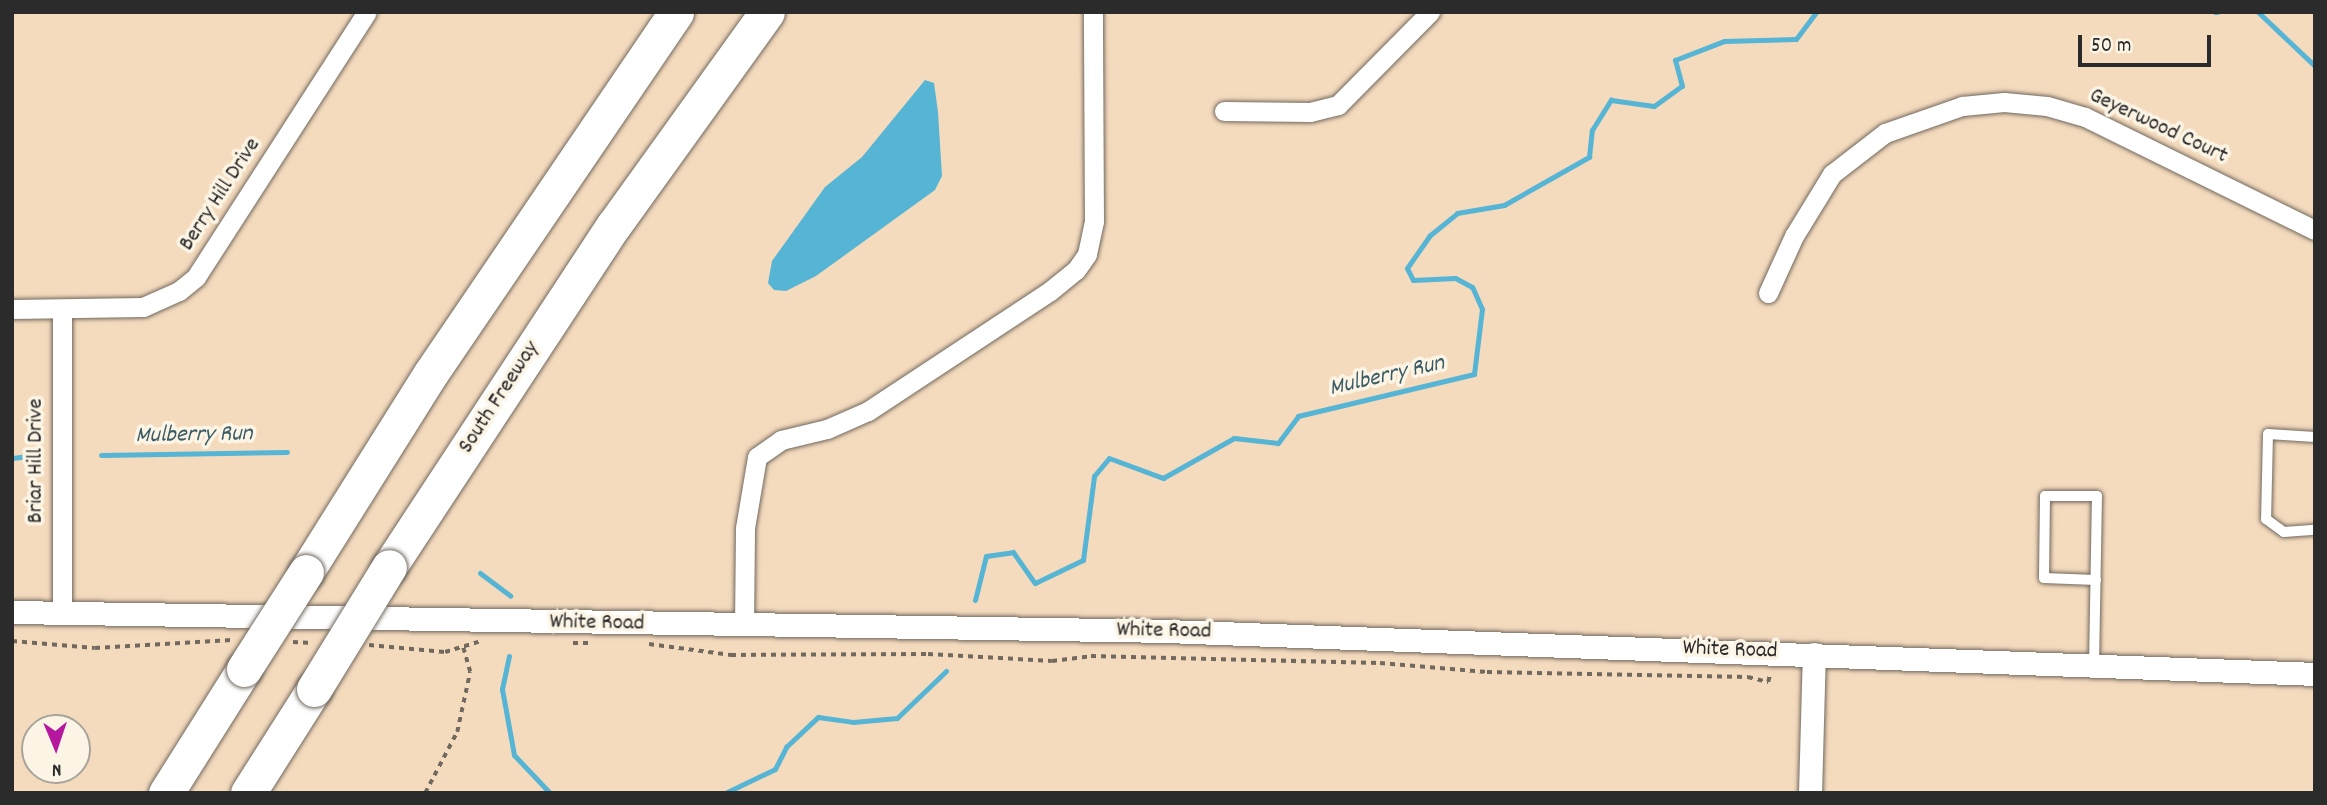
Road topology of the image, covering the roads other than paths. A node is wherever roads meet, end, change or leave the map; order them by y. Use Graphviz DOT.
graph roads {
  1 [pos="367,12"];
  2 [pos="676,12"];
  3 [pos="767,12"];
  4 [pos="1093,12"];
  5 [pos="1430,12"];
  6 [pos="1224,111"];
  7 [pos="2315,230"];
  8 [pos="1768,293"];
  9 [pos="12,309"];
  10 [pos="62,310"];
  11 [pos="2315,437"];
  12 [pos="2315,530"];
  13 [pos="2096,580"];
  14 [pos="12,612"];
  15 [pos="62,613"];
  16 [pos="744,626"];
  17 [pos="1814,654"];
  18 [pos="2094,666"];
  19 [pos="2315,674"];
  20 [pos="166,793"];
  21 [pos="248,793"];
  22 [pos="1810,793"];
  1 -- 10 [label="street, Berry Hill Drive"];
  2 -- 20 [label="highway, bridge"];
  3 -- 21 [label="highway, South Freeway, bridge"];
  4 -- 16 [label="street"];
  5 -- 6 [label="street"];
  7 -- 8 [label="street, Geyerwood Court"];
  9 -- 10 [label="street, Berry Hill Drive"];
  10 -- 15 [label="street, Briar Hill Drive"];
  11 -- 12 [label="lane"];
  13 -- 13 [label="lane"];
  13 -- 18 [label="lane"];
  14 -- 15 [label="street, White Road"];
  15 -- 16 [label="street, White Road"];
  16 -- 17 [label="street, White Road"];
  17 -- 18 [label="street, White Road"];
  17 -- 22 [label="street"];
  18 -- 19 [label="street, White Road"];
}
